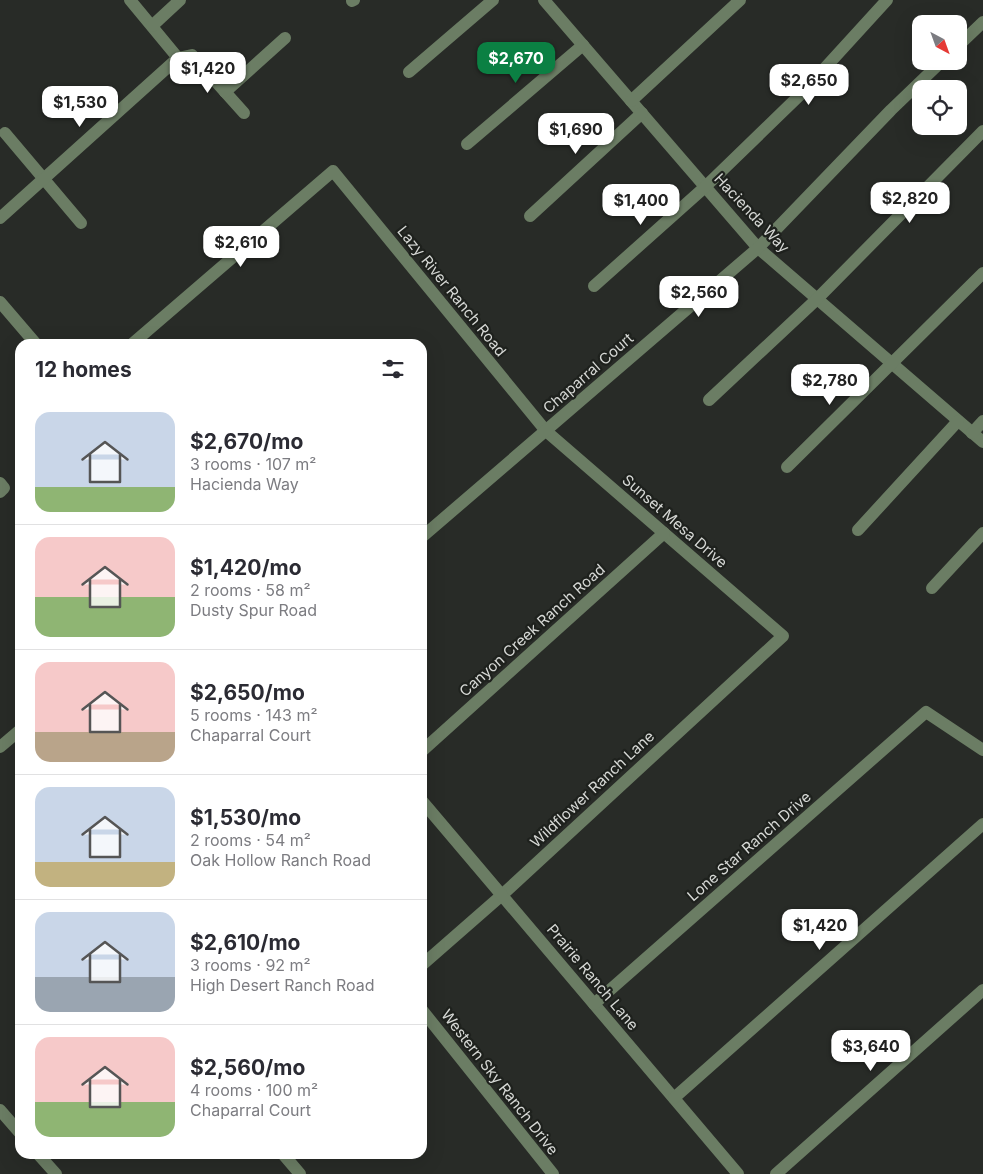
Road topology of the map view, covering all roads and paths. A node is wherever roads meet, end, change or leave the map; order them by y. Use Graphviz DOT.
graph roads {
  1 [pos="130,0"];
  2 [pos="180,0"];
  3 [pos="493,0"];
  4 [pos="544,0"];
  5 [pos="740,0"];
  6 [pos="887,0"];
  7 [pos="983,22"];
  8 [pos="152,26"];
  9 [pos="968,36"];
  10 [pos="286,38"];
  11 [pos="582,45"];
  12 [pos="178,58"];
  13 [pos="933,70"];
  14 [pos="409,72"];
  15 [pos="225,92"];
  16 [pos="631,101"];
  17 [pos="244,114"];
  18 [pos="642,114"];
  19 [pos="983,131"];
  20 [pos="5,132"];
  21 [pos="467,144"];
  22 [pos="43,179"];
  23 [pos="706,187"];
  24 [pos="530,216"];
  25 [pos="0,218"];
  26 [pos="81,223"];
  27 [pos="758,248"];
  28 [pos="983,273"];
  29 [pos="594,286"];
  30 [pos="817,299"];
  31 [pos="0,302"];
  32 [pos="32,339"];
  33 [pos="138,339"];
  34 [pos="892,363"];
  35 [pos="709,400"];
  36 [pos="958,421"];
  37 [pos="983,421"];
  38 [pos="546,431"];
  39 [pos="972,433"];
  40 [pos="983,442"];
  41 [pos="787,467"];
  42 [pos="858,530"];
  43 [pos="427,533"];
  44 [pos="664,533"];
  45 [pos="983,533"];
  46 [pos="932,588"];
  47 [pos="783,636"];
  48 [pos="15,734"];
  49 [pos="427,746"];
  50 [pos="0,747"];
  51 [pos="983,750"];
  52 [pos="427,807"];
  53 [pos="983,824"];
  54 [pos="502,895"];
  55 [pos="427,961"];
  56 [pos="983,990"];
  57 [pos="594,1004"];
  58 [pos="427,1016"];
  59 [pos="674,1098"];
  60 [pos="0,1110"];
  61 [pos="15,1127"];
  62 [pos="42,1159"];
  63 [pos="287,1159"];
  64 [pos="56,1174"];
  65 [pos="300,1174"];
  66 [pos="553,1174"];
  67 [pos="738,1174"];
  68 [pos="776,1174"];
  1 -- 8 [label="street"];
  2 -- 8 [label="street"];
  3 -- 14 [label="street"];
  4 -- 11 [label="street, Hacienda Way"];
  5 -- 16 [label="street"];
  6 -- 23 [label="street"];
  7 -- 9 [label="street"];
  8 -- 12 [label="street"];
  10 -- 15 [label="street"];
  11 -- 16 [label="street, Hacienda Way"];
  11 -- 21 [label="street"];
  12 -- 15 [label="street"];
  12 -- 22 [label="street"];
  13 -- 27 [label="street, Chaparral Court"];
  15 -- 17 [label="street"];
  16 -- 18 [label="street, Hacienda Way"];
  18 -- 23 [label="street, Hacienda Way"];
  18 -- 24 [label="street"];
  19 -- 30 [label="street"];
  20 -- 22 [label="street"];
  22 -- 25 [label="street"];
  22 -- 26 [label="street"];
  23 -- 27 [label="street, Hacienda Way"];
  23 -- 29 [label="street"];
  27 -- 30 [label="street, Hacienda Way"];
  27 -- 38 [label="street, Chaparral Court"];
  28 -- 34 [label="street"];
  30 -- 34 [label="street, Hacienda Way"];
  30 -- 35 [label="street"];
  31 -- 32 [label="street"];
  33 -- 38 [label="street, Lazy River Ranch Road"];
  34 -- 36 [label="street, Hacienda Way"];
  34 -- 41 [label="street"];
  36 -- 39 [label="street, Hacienda Way"];
  36 -- 42 [label="street"];
  37 -- 39 [label="street"];
  38 -- 43 [label="street, Chaparral Court"];
  38 -- 44 [label="street, Sunset Mesa Drive"];
  39 -- 40 [label="street, Hacienda Way"];
  44 -- 47 [label="street, Sunset Mesa Drive"];
  44 -- 49 [label="street, Canyon Creek Ranch Road"];
  45 -- 46 [label="street"];
  47 -- 54 [label="street, Wildflower Ranch Lane"];
  48 -- 50 [label="street"];
  51 -- 57 [label="street, Lone Star Ranch Drive"];
  52 -- 54 [label="street, Prairie Ranch Lane"];
  53 -- 59 [label="street"];
  54 -- 55 [label="street, Wildflower Ranch Lane"];
  54 -- 57 [label="street, Prairie Ranch Lane"];
  56 -- 68 [label="street"];
  57 -- 59 [label="street, Prairie Ranch Lane"];
  58 -- 66 [label="street, Western Sky Ranch Drive"];
  59 -- 67 [label="street, Prairie Ranch Lane"];
  60 -- 61 [label="street"];
  62 -- 64 [label="street"];
  63 -- 65 [label="street"];
}
